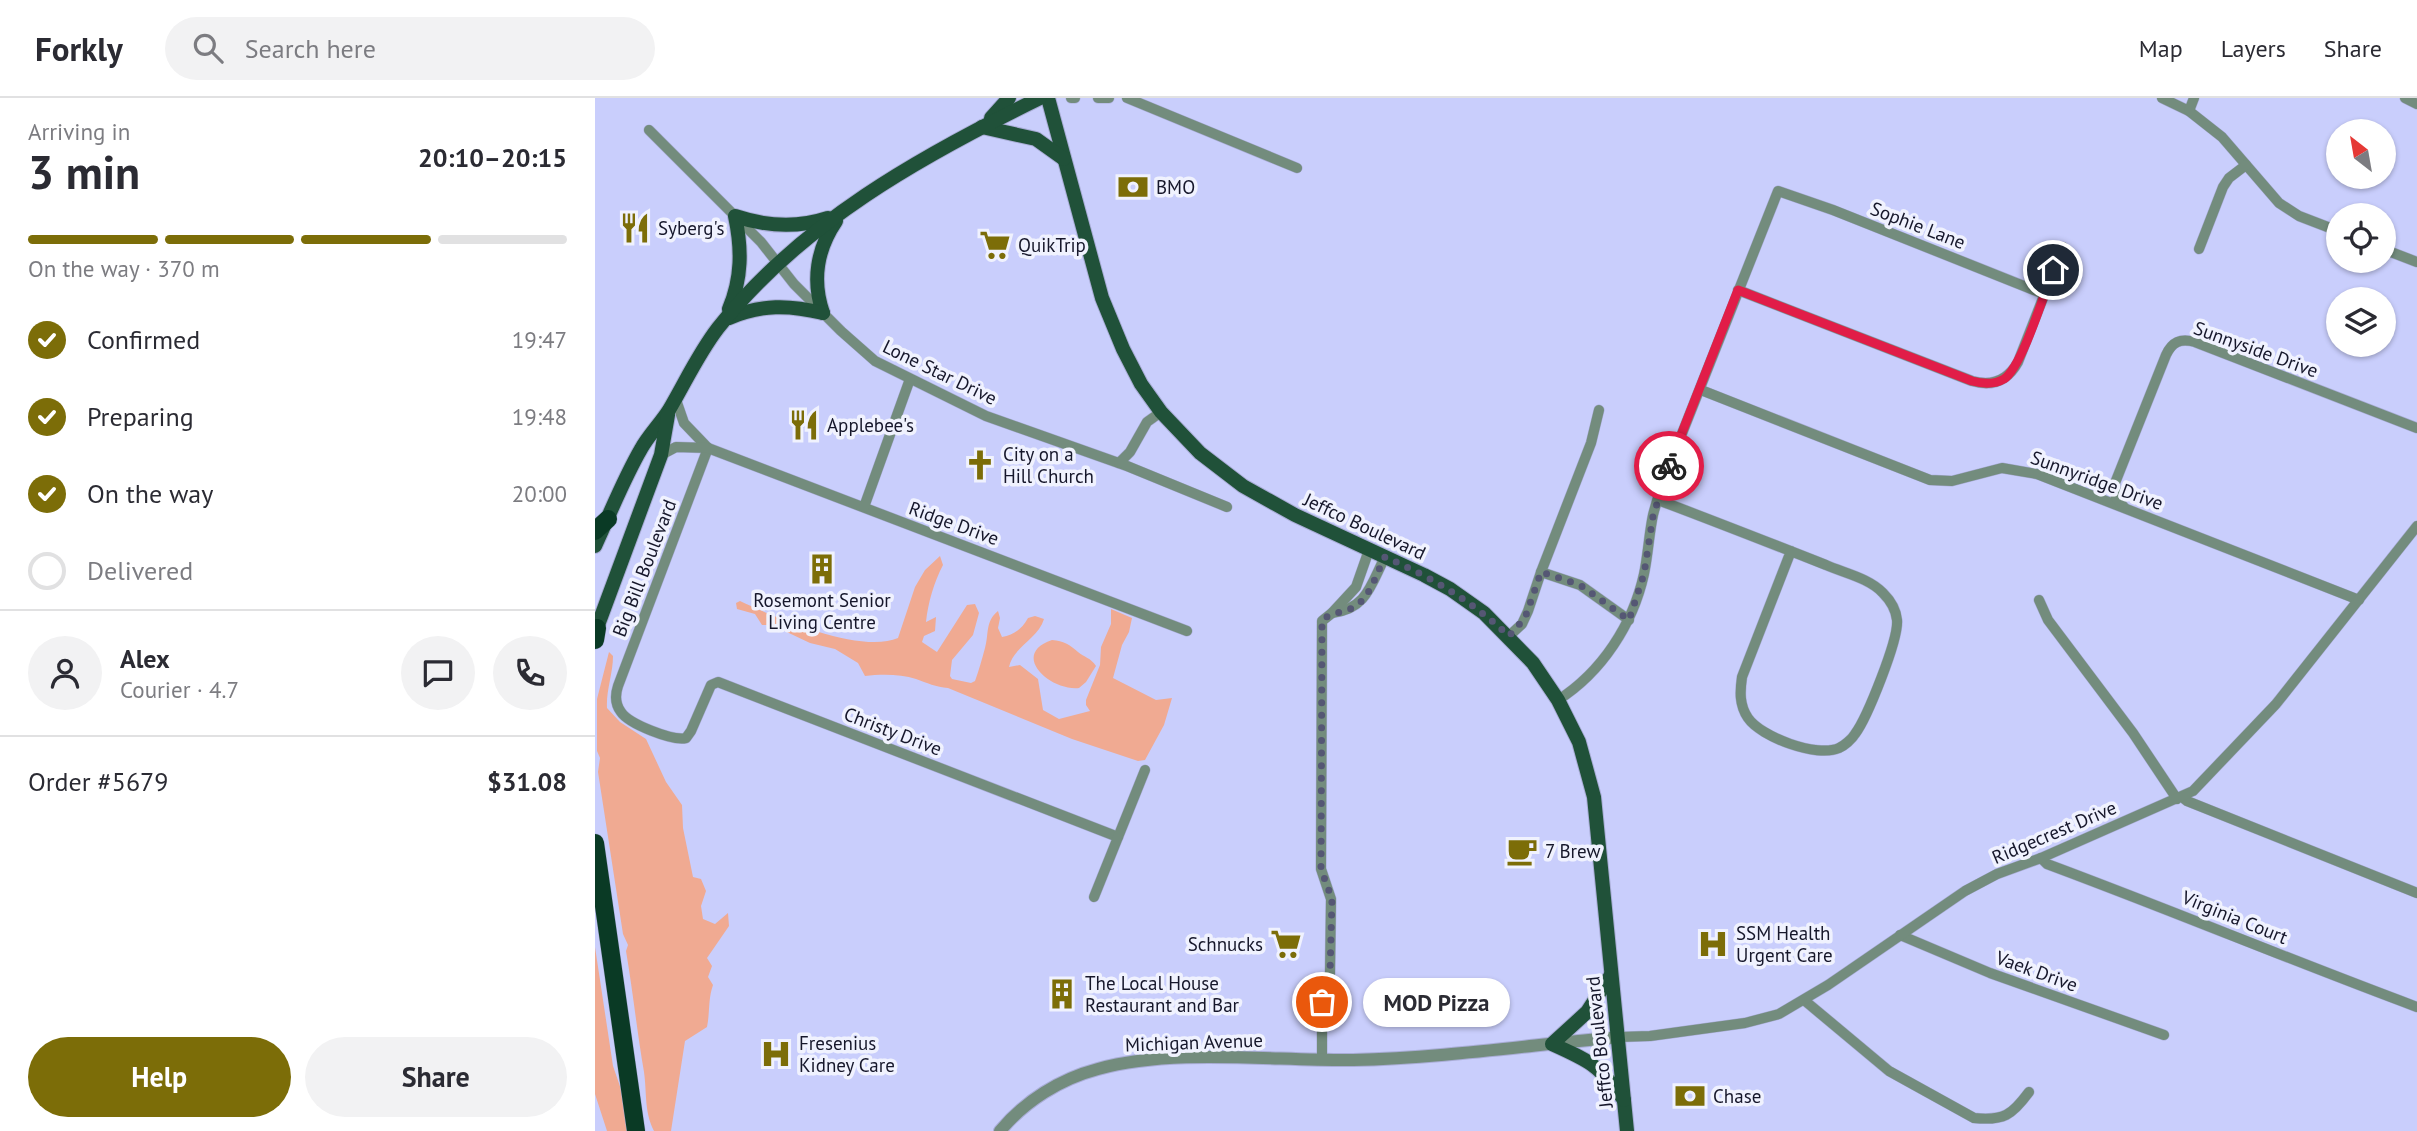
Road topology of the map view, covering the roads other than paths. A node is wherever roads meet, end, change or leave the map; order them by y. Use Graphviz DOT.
graph roads {
  1 [pos="1009,98"];
  2 [pos="1040,98"];
  3 [pos="1048,98"];
  4 [pos="1098,98"];
  5 [pos="1109,98"];
  6 [pos="1127,98"];
  7 [pos="2162,98"];
  8 [pos="2195,98"];
  9 [pos="2405,98"];
  10 [pos="2417,104"];
  11 [pos="2189,111"];
  12 [pos="982,127"];
  13 [pos="649,130"];
  14 [pos="1064,159"];
  15 [pos="2246,165"];
  16 [pos="1297,167"];
  17 [pos="840,214"];
  18 [pos="735,216"];
  19 [pos="2326,226"];
  20 [pos="2063,247"];
  21 [pos="2199,249"];
  22 [pos="2396,254"];
  23 [pos="777,262"];
  24 [pos="2417,262"];
  25 [pos="1738,290"];
  26 [pos="2044,294"];
  27 [pos="823,313"];
  28 [pos="725,320"];
  29 [pos="910,379"];
  30 [pos="1700,390"];
  31 [pos="672,403"];
  32 [pos="1599,410"];
  33 [pos="1161,412"];
  34 [pos="2417,428"];
  35 [pos="708,449"];
  36 [pos="661,455"];
  37 [pos="1119,463"];
  38 [pos="1657,500"];
  39 [pos="864,507"];
  40 [pos="1227,507"];
  41 [pos="2125,508"];
  42 [pos="601,525"];
  43 [pos="2416,530"];
  44 [pos="595,546"];
  45 [pos="1369,550"];
  46 [pos="1791,551"];
  47 [pos="1385,557"];
  48 [pos="1541,572"];
  49 [pos="2039,600"];
  50 [pos="2359,600"];
  51 [pos="1332,613"];
  52 [pos="1629,620"];
  53 [pos="1187,631"];
  54 [pos="596,634"];
  55 [pos="1509,636"];
  56 [pos="1558,700"];
  57 [pos="686,738"];
  58 [pos="1145,770"];
  59 [pos="2180,798"];
  60 [pos="1118,837"];
  61 [pos="595,843"];
  62 [pos="2041,858"];
  63 [pos="2417,893"];
  64 [pos="1094,897"];
  65 [pos="595,914"];
  66 [pos="1900,934"];
  67 [pos="608,944"];
  68 [pos="1611,975"];
  69 [pos="1804,1000"];
  70 [pos="2417,1007"];
  71 [pos="2164,1035"];
  72 [pos="1619,1037"];
  73 [pos="1552,1044"];
  74 [pos="1322,1060"];
  75 [pos="2029,1091"];
  76 [pos="1625,1102"];
  77 [pos="636,1131"];
  78 [pos="1000,1131"];
  79 [pos="1626,1131"];
  1 -- 12 [label="main road"];
  2 -- 12 [label="main road"];
  3 -- 14 [label="main road, Jeffco Boulevard"];
  4 -- 5 [label="street"];
  6 -- 16 [label="street"];
  7 -- 11 [label="street"];
  8 -- 11 [label="street"];
  9 -- 10 [label="street"];
  11 -- 15 [label="street"];
  12 -- 14 [label="main road"];
  12 -- 17 [label="main road"];
  13 -- 18 [label="street, Lone Star Drive"];
  14 -- 33 [label="main road, Jeffco Boulevard"];
  15 -- 19 [label="street"];
  15 -- 21 [label="street"];
  17 -- 18 [label="main road"];
  17 -- 23 [label="main road"];
  17 -- 27 [label="main road"];
  18 -- 23 [label="street, Lone Star Drive"];
  18 -- 28 [label="main road"];
  20 -- 26 [label="street"];
  22 -- 24 [label="street"];
  23 -- 27 [label="street, Lone Star Drive"];
  23 -- 28 [label="main road"];
  25 -- 26 [label="street"];
  25 -- 26 [label="street, Sophie Lane"];
  25 -- 30 [label="street"];
  27 -- 28 [label="main road"];
  27 -- 29 [label="street, Lone Star Drive"];
  28 -- 31 [label="main road"];
  29 -- 37 [label="street, Lone Star Drive"];
  29 -- 39 [label="street"];
  30 -- 38 [label="street"];
  30 -- 41 [label="street, Sunnyridge Drive"];
  31 -- 35 [label="street, Ridge Drive"];
  31 -- 36 [label="main road"];
  31 -- 42 [label="main road"];
  32 -- 48 [label="street"];
  33 -- 37 [label="street"];
  33 -- 45 [label="main road, Jeffco Boulevard"];
  34 -- 41 [label="street, Sunnyside Drive"];
  35 -- 36 [label="street, Ridge Drive"];
  35 -- 39 [label="street, Ridge Drive"];
  35 -- 57 [label="street, Big Bill Boulevard"];
  36 -- 54 [label="main road"];
  37 -- 40 [label="street, Lone Star Drive"];
  38 -- 46 [label="street"];
  38 -- 52 [label="street"];
  39 -- 53 [label="street, Ridge Drive"];
  41 -- 50 [label="street, Sunnyridge Drive"];
  42 -- 44 [label="main road"];
  43 -- 50 [label="street, Ridgecrest Drive"];
  45 -- 47 [label="main road, Jeffco Boulevard"];
  45 -- 51 [label="street"];
  46 -- 46 [label="street"];
  47 -- 51 [label="street"];
  47 -- 55 [label="main road, Jeffco Boulevard"];
  48 -- 52 [label="street"];
  48 -- 55 [label="street"];
  49 -- 59 [label="street"];
  50 -- 59 [label="street, Ridgecrest Drive"];
  51 -- 74 [label="street"];
  52 -- 56 [label="street"];
  55 -- 56 [label="main road, Jeffco Boulevard"];
  56 -- 68 [label="main road, Jeffco Boulevard"];
  57 -- 60 [label="street, Christy Drive"];
  58 -- 60 [label="street"];
  59 -- 62 [label="street, Ridgecrest Drive"];
  59 -- 63 [label="street"];
  60 -- 64 [label="street"];
  61 -- 67 [label="highway"];
  62 -- 66 [label="street, Ridgecrest Drive"];
  62 -- 70 [label="street, Virginia Court"];
  65 -- 67 [label="highway"];
  66 -- 69 [label="street, Ridgecrest Drive"];
  66 -- 71 [label="street, Vaek Drive"];
  67 -- 77 [label="highway"];
  68 -- 72 [label="main road, Jeffco Boulevard"];
  68 -- 73 [label="main road"];
  69 -- 72 [label="street, Ridgecrest Drive"];
  69 -- 75 [label="street"];
  72 -- 73 [label="street, Michigan Avenue"];
  72 -- 76 [label="main road, Jeffco Boulevard"];
  73 -- 74 [label="street, Michigan Avenue"];
  73 -- 76 [label="main road"];
  74 -- 78 [label="street, Michigan Avenue"];
  76 -- 79 [label="main road, Jeffco Boulevard"];
}
